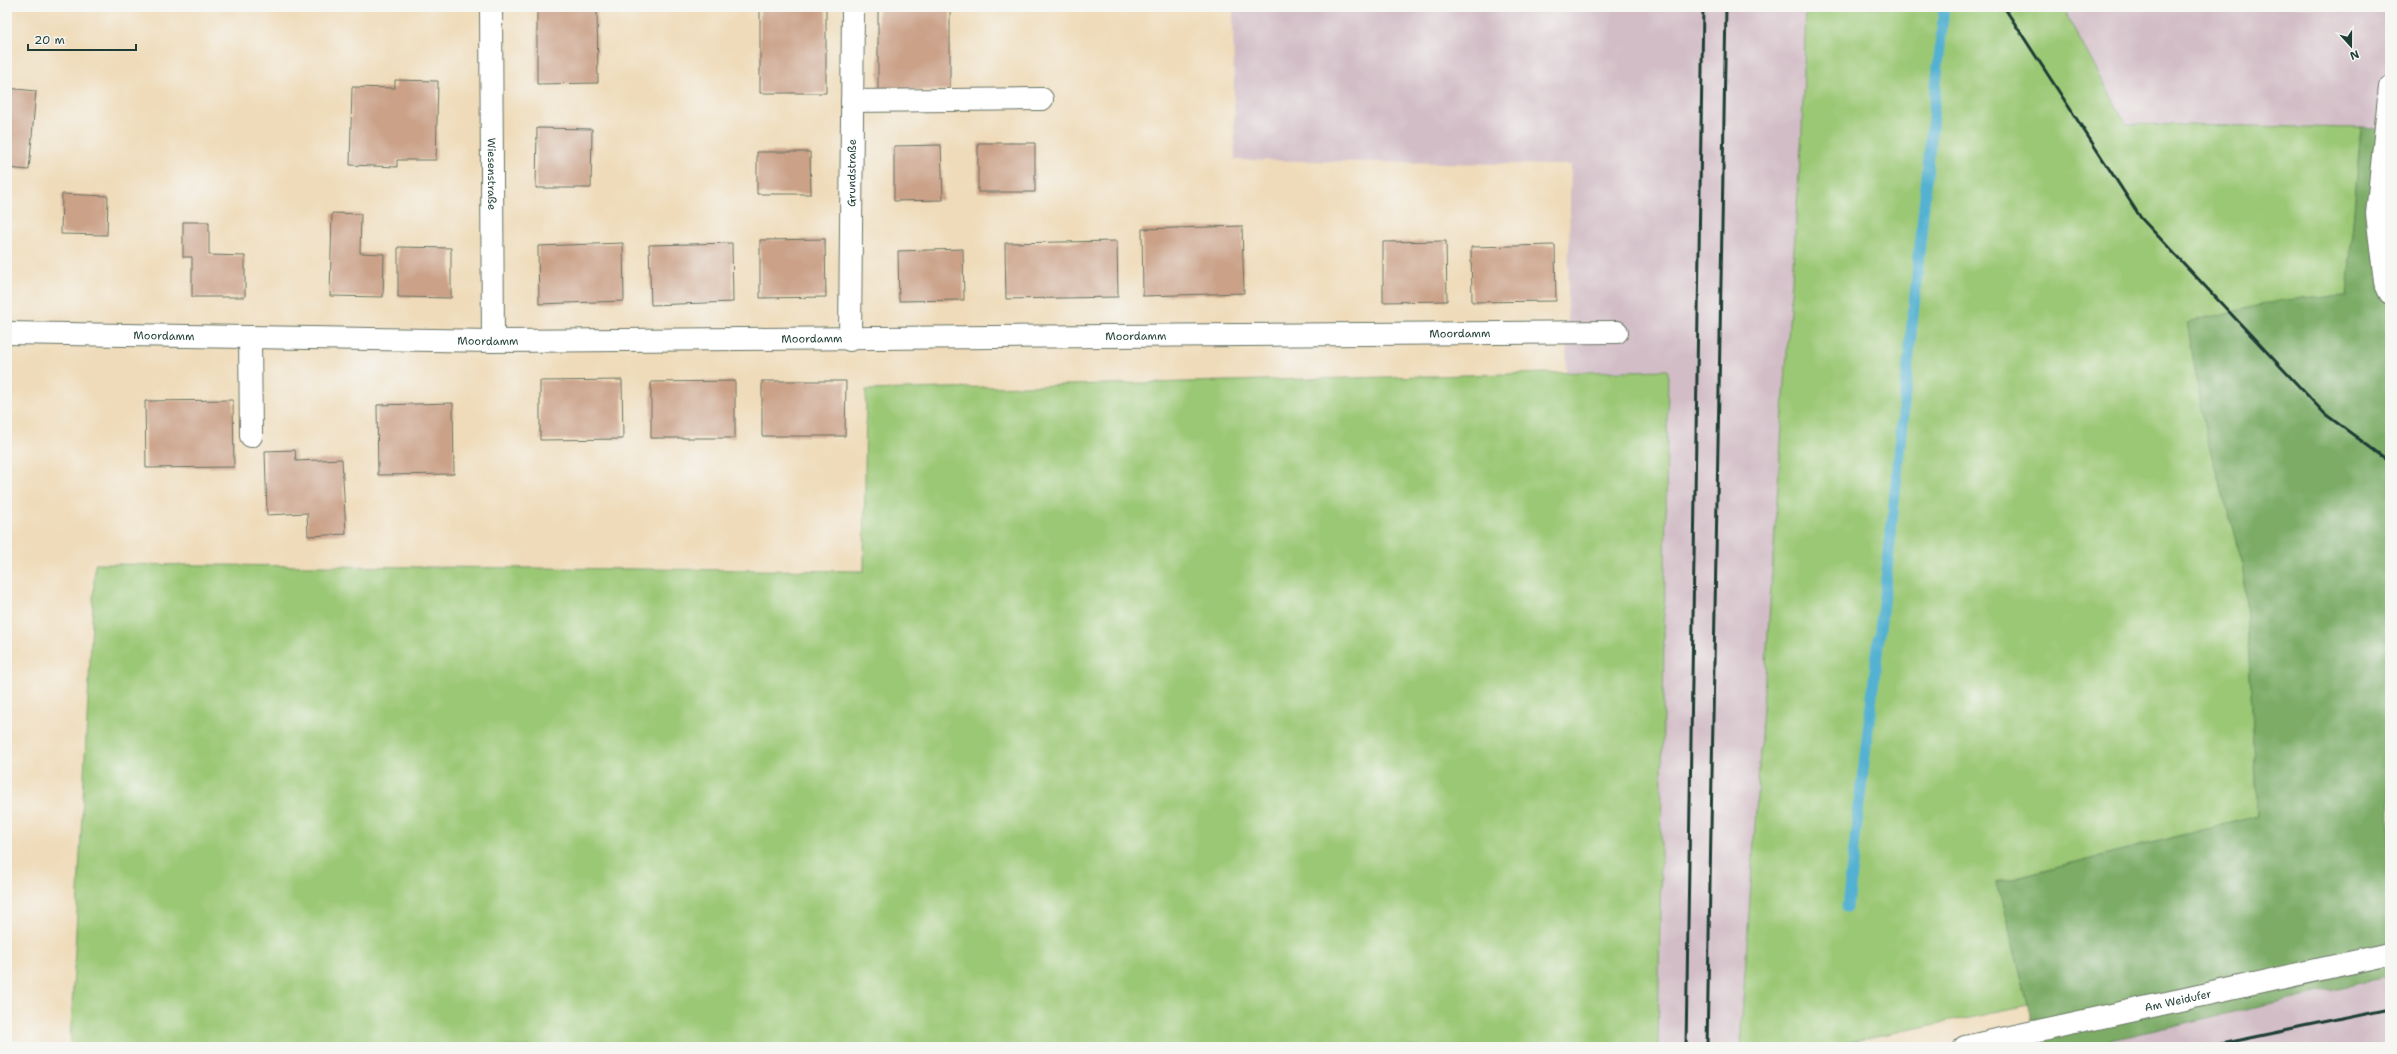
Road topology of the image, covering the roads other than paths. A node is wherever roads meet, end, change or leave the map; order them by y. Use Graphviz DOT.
graph roads {
  1 [pos="491,7"];
  2 [pos="853,7"];
  3 [pos="2390,88"];
  4 [pos="1042,99"];
  5 [pos="852,101"];
  6 [pos="2390,293"];
  7 [pos="1617,332"];
  8 [pos="7,333"];
  9 [pos="250,337"];
  10 [pos="850,340"];
  11 [pos="493,342"];
  12 [pos="251,436"];
  13 [pos="2390,954"];
  14 [pos="1965,1047"];
  1 -- 11 [label="street, Wiesenstraße"];
  2 -- 5 [label="street, Grundstraße"];
  3 -- 6 [label="street"];
  4 -- 5 [label="street"];
  5 -- 10 [label="street, Grundstraße"];
  7 -- 10 [label="street, Moordamm"];
  8 -- 9 [label="street, Moordamm"];
  9 -- 11 [label="street, Moordamm"];
  9 -- 12 [label="street"];
  10 -- 11 [label="street, Moordamm"];
  13 -- 14 [label="street, Am Weidufer"];
}
